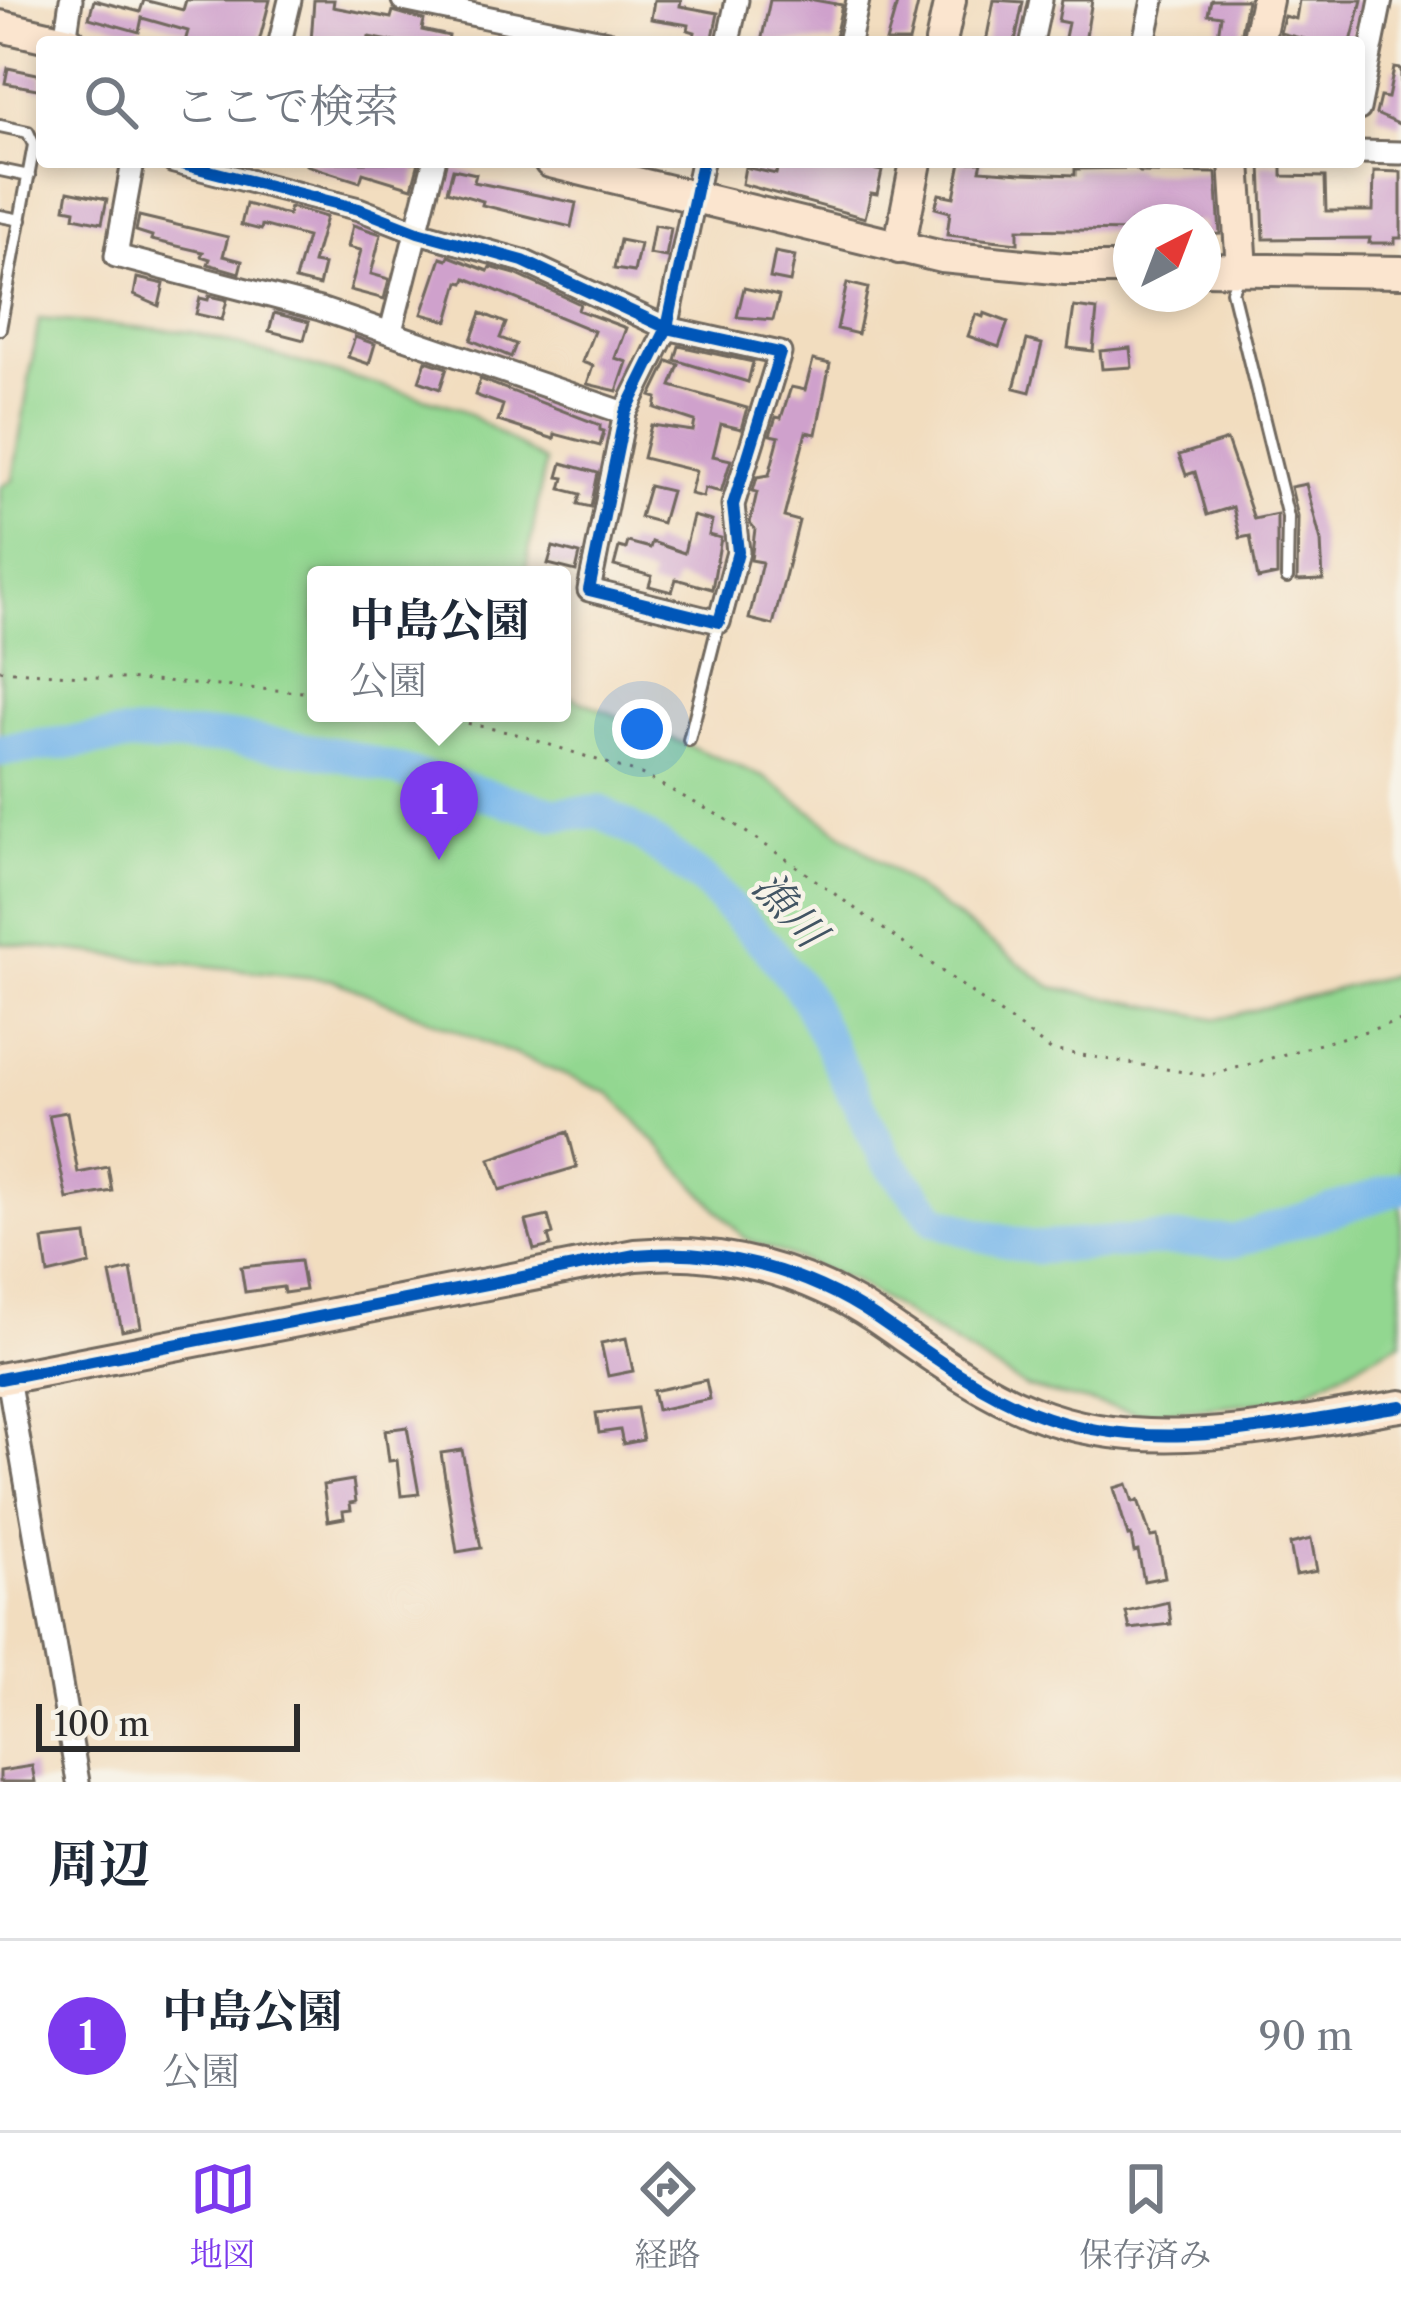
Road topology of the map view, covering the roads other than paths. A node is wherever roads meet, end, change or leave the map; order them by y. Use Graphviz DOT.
graph roads {
  1 [pos="71,0"];
  2 [pos="290,0"];
  3 [pos="737,0"];
  4 [pos="858,0"];
  5 [pos="950,0"];
  6 [pos="1040,0"];
  7 [pos="1153,0"];
  8 [pos="1267,0"];
  9 [pos="1382,0"];
  10 [pos="409,1"];
  11 [pos="0,26"];
  12 [pos="45,36"];
  13 [pos="68,36"];
  14 [pos="281,36"];
  15 [pos="578,36"];
  16 [pos="729,36"];
  17 [pos="850,36"];
  18 [pos="942,36"];
  19 [pos="1033,36"];
  20 [pos="1145,36"];
  21 [pos="1259,36"];
  22 [pos="1365,81"];
  23 [pos="0,126"];
  24 [pos="1365,152"];
  25 [pos="1401,153"];
  26 [pos="132,168"];
  27 [pos="197,168"];
  28 [pos="433,168"];
  29 [pos="574,168"];
  30 [pos="701,168"];
  31 [pos="915,168"];
  32 [pos="1235,168"];
  33 [pos="0,170"];
  34 [pos="28,176"];
  35 [pos="695,199"];
  36 [pos="0,216"];
  37 [pos="20,220"];
  38 [pos="418,232"];
  39 [pos="899,248"];
  40 [pos="1113,269"];
  41 [pos="1221,269"];
  42 [pos="1242,269"];
  43 [pos="1401,272"];
  44 [pos="5,277"];
  45 [pos="0,323"];
  46 [pos="667,328"];
  47 [pos="391,331"];
  48 [pos="625,413"];
  49 [pos="1287,578"];
  50 [pos="719,622"];
  51 [pos="688,740"];
  52 [pos="4,1379"];
  53 [pos="1401,1406"];
  54 [pos="78,1782"];
  1 -- 13 [label="street"];
  2 -- 14 [label="street"];
  3 -- 16 [label="street"];
  4 -- 17 [label="street"];
  5 -- 18 [label="street"];
  6 -- 19 [label="street"];
  7 -- 20 [label="street"];
  8 -- 21 [label="street"];
  9 -- 22 [label="street"];
  10 -- 15 [label="street"];
  11 -- 12 [label="street"];
  23 -- 34 [label="lane"];
  24 -- 25 [label="street"];
  26 -- 47 [label="street"];
  27 -- 38 [label="street"];
  28 -- 38 [label="street"];
  29 -- 35 [label="street"];
  30 -- 35 [label="street"];
  31 -- 39 [label="street"];
  32 -- 42 [label="street"];
  33 -- 34 [label="lane"];
  34 -- 37 [label="lane"];
  35 -- 39 [label="street"];
  35 -- 46 [label="street"];
  36 -- 37 [label="lane"];
  37 -- 44 [label="lane"];
  38 -- 46 [label="street"];
  38 -- 47 [label="street"];
  39 -- 40 [label="street"];
  41 -- 42 [label="street"];
  42 -- 43 [label="street"];
  42 -- 49 [label="lane"];
  44 -- 45 [label="lane"];
  46 -- 48 [label="street"];
  46 -- 50 [label="street"];
  47 -- 48 [label="street"];
  48 -- 50 [label="street"];
  50 -- 51 [label="lane"];
  52 -- 53 [label="street"];
  52 -- 54 [label="street"];
}
